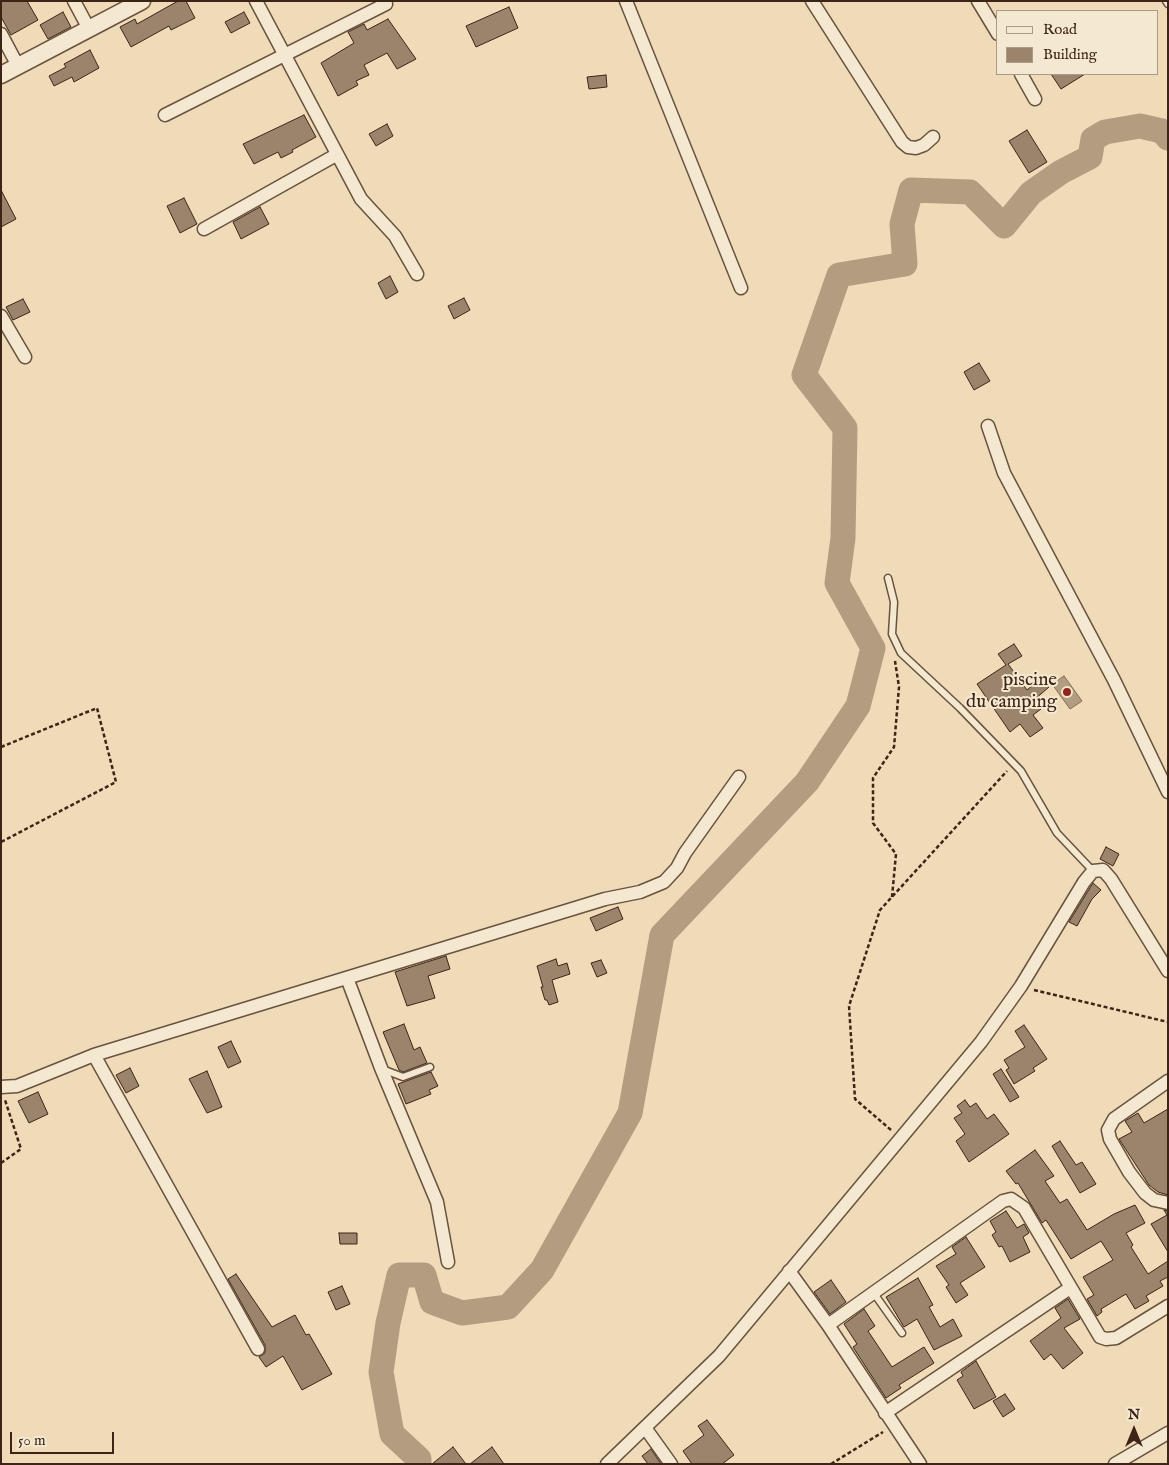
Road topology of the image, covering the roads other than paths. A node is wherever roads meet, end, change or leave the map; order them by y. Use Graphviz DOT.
graph roads {
  1 [pos="74,1"];
  2 [pos="142,1"];
  3 [pos="256,1"];
  4 [pos="626,1"];
  5 [pos="812,1"];
  6 [pos="978,1"];
  7 [pos="386,4"];
  8 [pos="89,30"];
  9 [pos="996,31"];
  10 [pos="1,34"];
  11 [pos="285,56"];
  12 [pos="18,66"];
  13 [pos="1,75"];
  14 [pos="1021,75"];
  15 [pos="1035,99"];
  16 [pos="165,115"];
  17 [pos="933,137"];
  18 [pos="336,155"];
  19 [pos="204,229"];
  20 [pos="417,274"];
  21 [pos="741,288"];
  22 [pos="1,316"];
  23 [pos="25,357"];
  24 [pos="988,426"];
  25 [pos="888,578"];
  26 [pos="739,777"];
  27 [pos="1168,792"];
  28 [pos="1093,870"];
  29 [pos="1168,971"];
  30 [pos="347,978"];
  31 [pos="94,1055"];
  32 [pos="430,1067"];
  33 [pos="381,1068"];
  34 [pos="1168,1080"];
  35 [pos="3,1092"];
  36 [pos="1168,1203"];
  37 [pos="448,1262"];
  38 [pos="789,1271"];
  39 [pos="1070,1288"];
  40 [pos="873,1292"];
  41 [pos="1168,1306"];
  42 [pos="828,1325"];
  43 [pos="902,1333"];
  44 [pos="258,1349"];
  45 [pos="885,1413"];
  46 [pos="646,1429"];
  47 [pos="1168,1432"];
  48 [pos="607,1464"];
  49 [pos="671,1464"];
  50 [pos="920,1464"];
  51 [pos="1115,1464"];
  1 -- 8 [label="street"];
  2 -- 8 [label="street"];
  3 -- 11 [label="street"];
  4 -- 21 [label="street"];
  5 -- 17 [label="street"];
  6 -- 9 [label="street"];
  7 -- 11 [label="street"];
  8 -- 12 [label="street"];
  10 -- 12 [label="street"];
  11 -- 16 [label="street"];
  11 -- 18 [label="street"];
  12 -- 13 [label="street"];
  14 -- 15 [label="street"];
  18 -- 19 [label="street"];
  18 -- 20 [label="street"];
  22 -- 23 [label="street"];
  24 -- 27 [label="street"];
  25 -- 28 [label="lane"];
  26 -- 30 [label="street"];
  28 -- 29 [label="street"];
  28 -- 38 [label="street"];
  30 -- 31 [label="street"];
  30 -- 33 [label="street"];
  31 -- 35 [label="street"];
  31 -- 44 [label="street"];
  32 -- 33 [label="lane"];
  33 -- 37 [label="street"];
  34 -- 36 [label="street"];
  38 -- 42 [label="street"];
  38 -- 46 [label="street"];
  39 -- 40 [label="street"];
  39 -- 41 [label="street"];
  39 -- 45 [label="street"];
  40 -- 42 [label="street"];
  40 -- 43 [label="lane"];
  42 -- 45 [label="street"];
  45 -- 50 [label="street"];
  46 -- 48 [label="street"];
  46 -- 49 [label="street"];
  47 -- 51 [label="street"];
}
